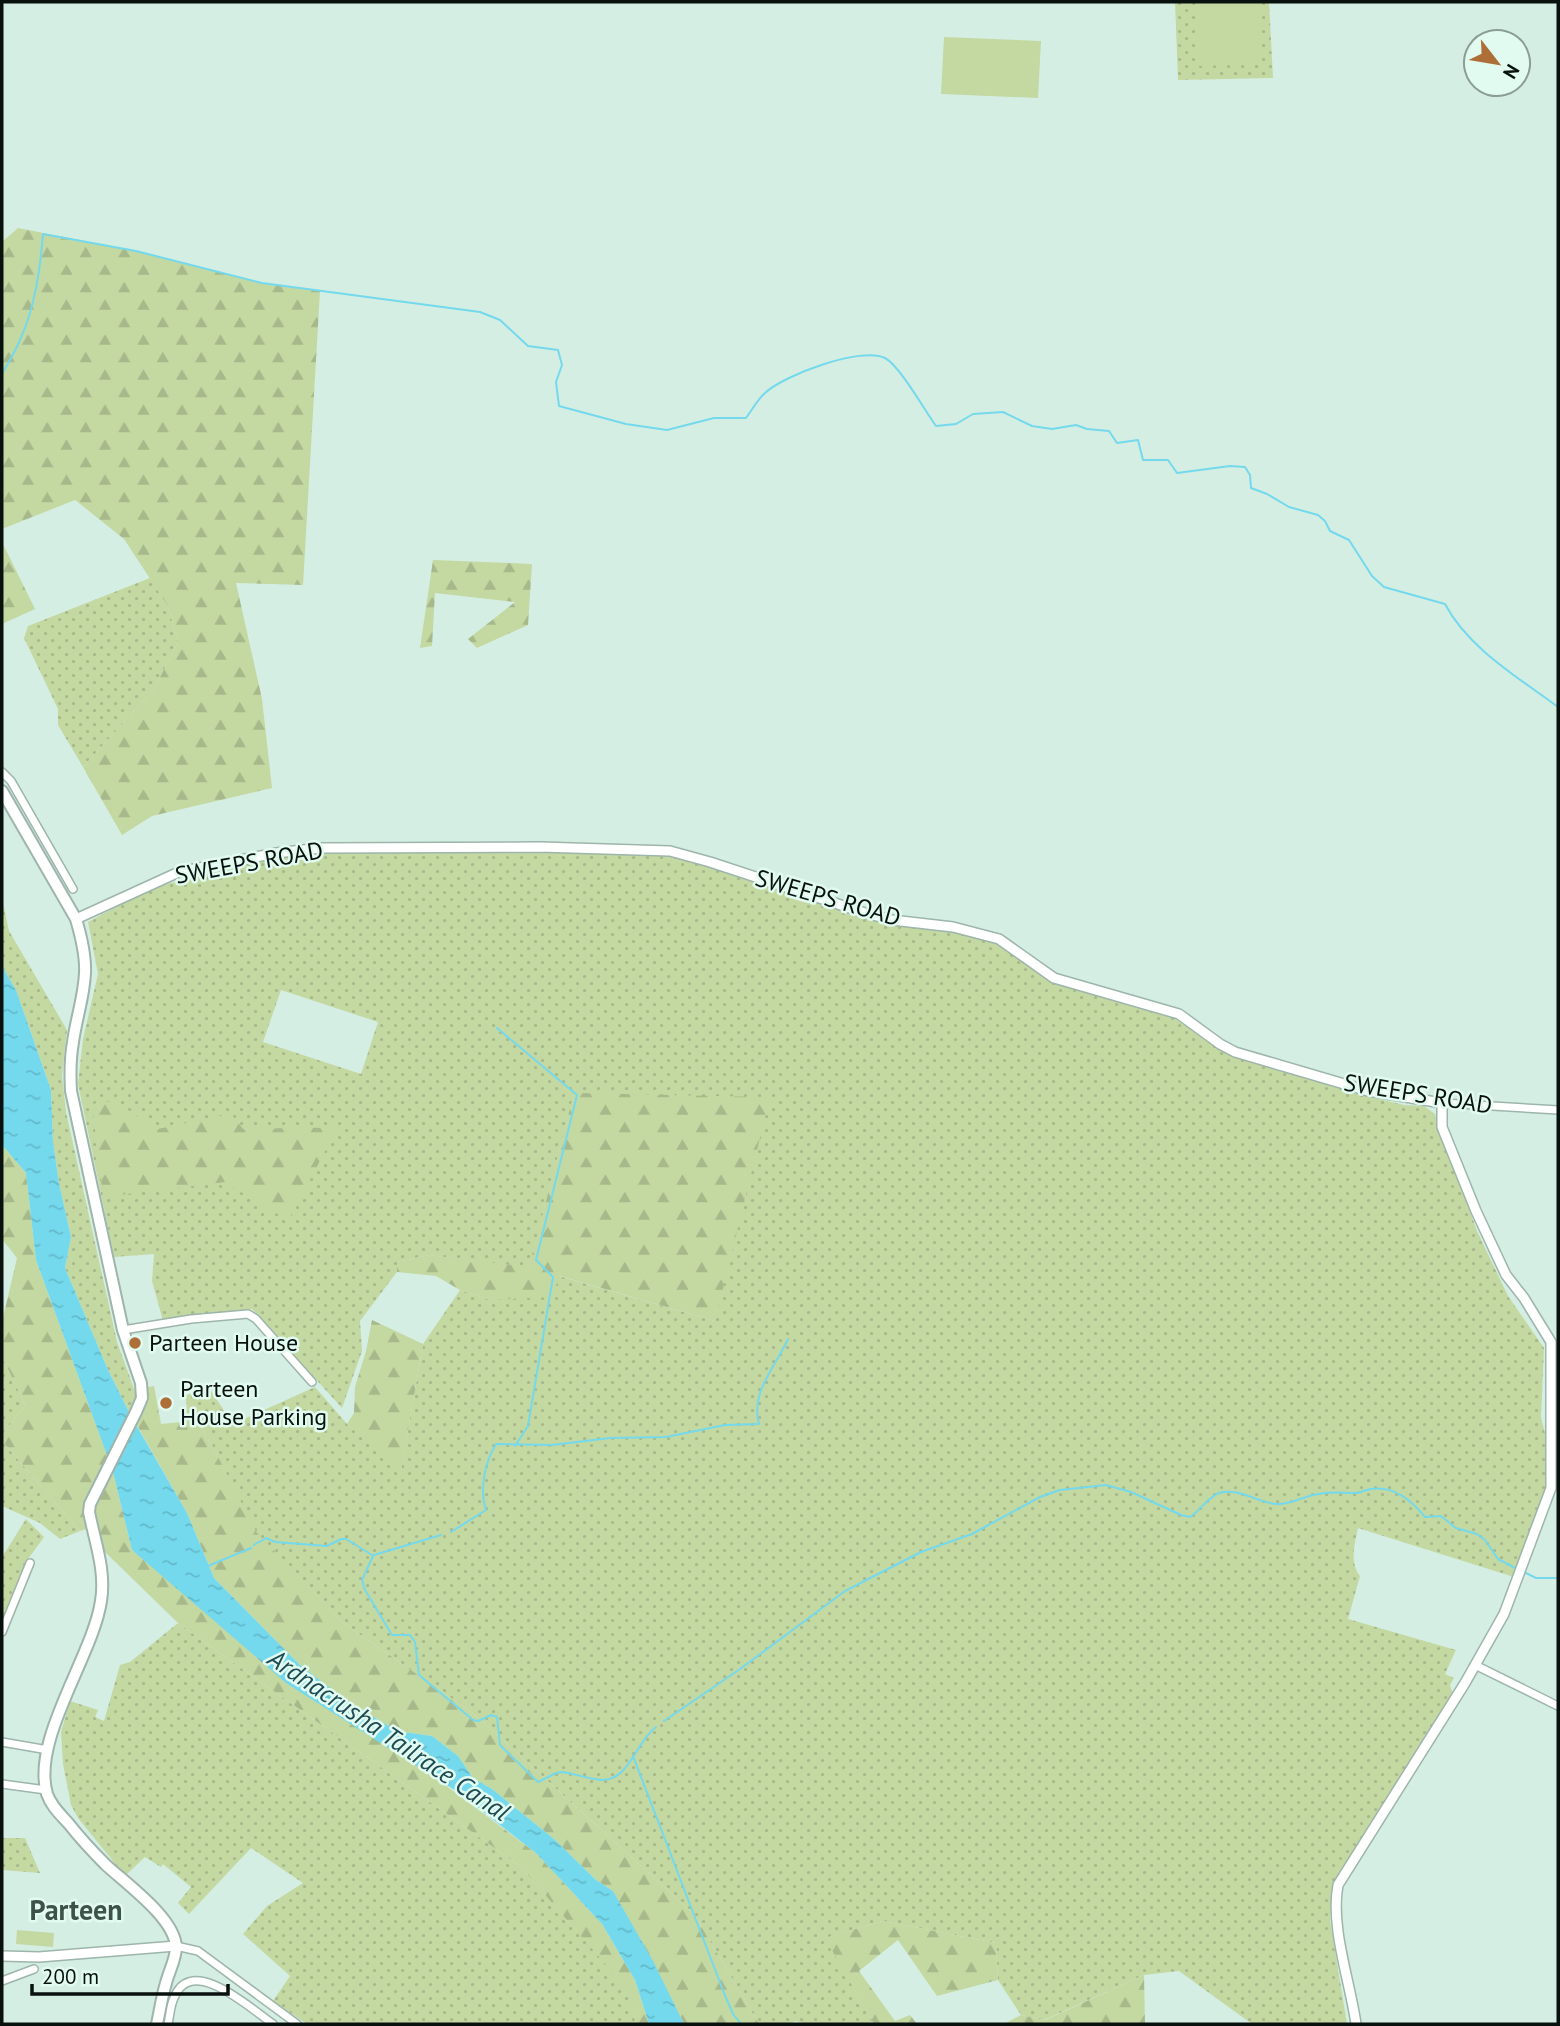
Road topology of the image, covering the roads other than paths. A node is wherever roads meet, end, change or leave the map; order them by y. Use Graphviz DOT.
graph roads {
  1 [pos="2,772"];
  2 [pos="2,791"];
  3 [pos="73,889"];
  4 [pos="76,919"];
  5 [pos="1442,1103"];
  6 [pos="1558,1110"];
  7 [pos="123,1330"];
  8 [pos="312,1382"];
  9 [pos="30,1563"];
  10 [pos="2,1632"];
  11 [pos="1475,1665"];
  12 [pos="1558,1706"];
  13 [pos="2,1742"];
  14 [pos="48,1750"];
  15 [pos="2,1784"];
  16 [pos="47,1791"];
  17 [pos="176,1946"];
  18 [pos="2,1956"];
  19 [pos="34,1969"];
  20 [pos="2,1981"];
  21 [pos="157,2024"];
  22 [pos="168,2024"];
  23 [pos="273,2024"];
  24 [pos="297,2024"];
  25 [pos="1356,2024"];
  1 -- 3 [label="street"];
  2 -- 4 [label="main road"];
  4 -- 5 [label="street, SWEEPS ROAD"];
  4 -- 7 [label="main road"];
  5 -- 6 [label="street, SWEEPS ROAD"];
  5 -- 11 [label="street"];
  7 -- 8 [label="street"];
  7 -- 14 [label="main road"];
  9 -- 10 [label="street"];
  11 -- 12 [label="street"];
  11 -- 25 [label="street"];
  13 -- 14 [label="street"];
  14 -- 16 [label="main road"];
  15 -- 16 [label="street"];
  16 -- 17 [label="main road"];
  17 -- 18 [label="street"];
  17 -- 21 [label="main road"];
  17 -- 24 [label="street"];
  19 -- 20 [label="street"];
  22 -- 23 [label="street"];
}
